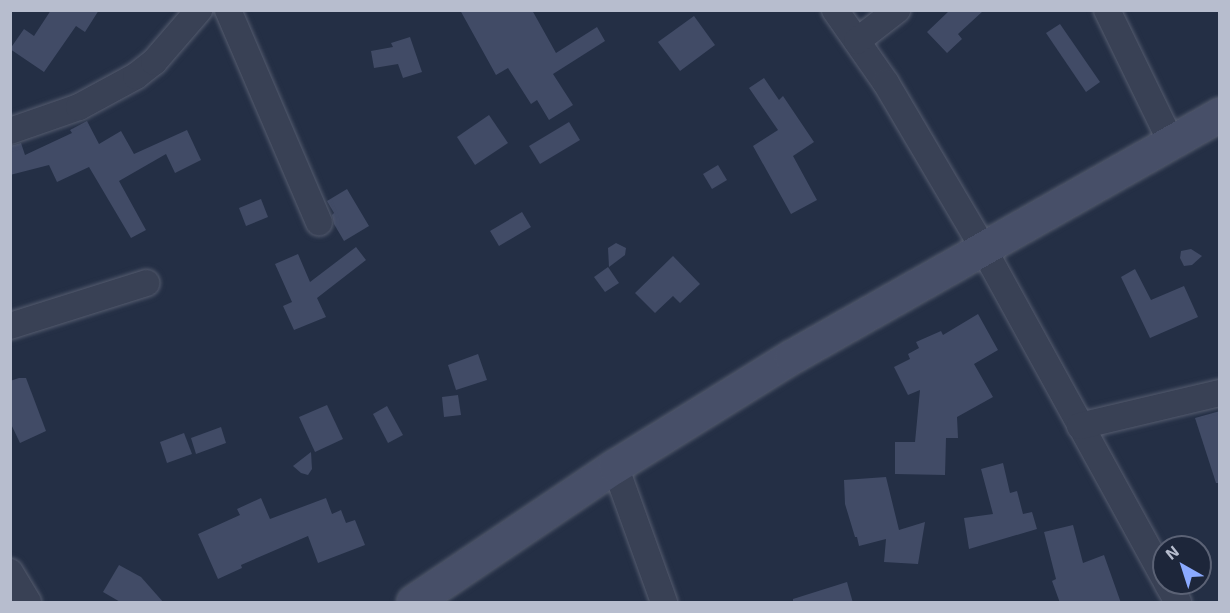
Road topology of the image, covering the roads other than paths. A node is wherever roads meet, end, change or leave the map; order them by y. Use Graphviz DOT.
graph roads {
  1 [pos="199,10"];
  2 [pos="228,10"];
  3 [pos="835,10"];
  4 [pos="897,10"];
  5 [pos="1107,10"];
  6 [pos="857,41"];
  7 [pos="1220,114"];
  8 [pos="10,131"];
  9 [pos="1171,142"];
  10 [pos="319,222"];
  11 [pos="983,248"];
  12 [pos="146,283"];
  13 [pos="10,326"];
  14 [pos="1220,393"];
  15 [pos="1080,426"];
  16 [pos="615,466"];
  17 [pos="1152,555"];
  18 [pos="10,572"];
  19 [pos="28,603"];
  20 [pos="413,603"];
  21 [pos="664,603"];
  1 -- 8 [label="street"];
  2 -- 10 [label="street"];
  3 -- 6 [label="street"];
  4 -- 6 [label="street"];
  5 -- 9 [label="street"];
  6 -- 11 [label="street"];
  7 -- 9 [label="street"];
  9 -- 11 [label="street"];
  11 -- 15 [label="street"];
  11 -- 16 [label="street"];
  12 -- 13 [label="street"];
  14 -- 15 [label="street"];
  15 -- 17 [label="street"];
  16 -- 20 [label="street"];
  16 -- 21 [label="street"];
  18 -- 19 [label="street"];
}
